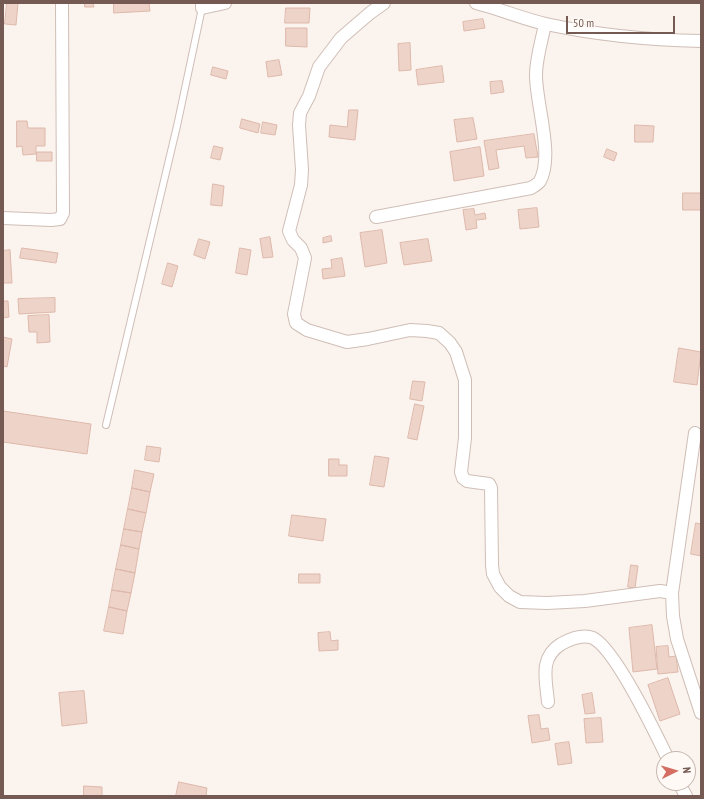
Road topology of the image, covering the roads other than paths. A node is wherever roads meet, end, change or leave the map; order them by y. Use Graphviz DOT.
graph roads {
  1 [pos="62,3"];
  2 [pos="225,3"];
  3 [pos="384,3"];
  4 [pos="476,3"];
  5 [pos="202,5"];
  6 [pos="545,24"];
  7 [pos="701,41"];
  8 [pos="5,216"];
  9 [pos="376,217"];
  10 [pos="106,425"];
  11 [pos="695,433"];
  12 [pos="672,593"];
  13 [pos="548,702"];
  14 [pos="701,713"];
  15 [pos="664,751"];
  1 -- 8 [label="street"];
  2 -- 5 [label="street"];
  3 -- 12 [label="street"];
  4 -- 6 [label="street"];
  5 -- 10 [label="lane"];
  6 -- 7 [label="street"];
  6 -- 9 [label="street"];
  11 -- 12 [label="street"];
  12 -- 14 [label="street"];
  13 -- 15 [label="street"];
}
